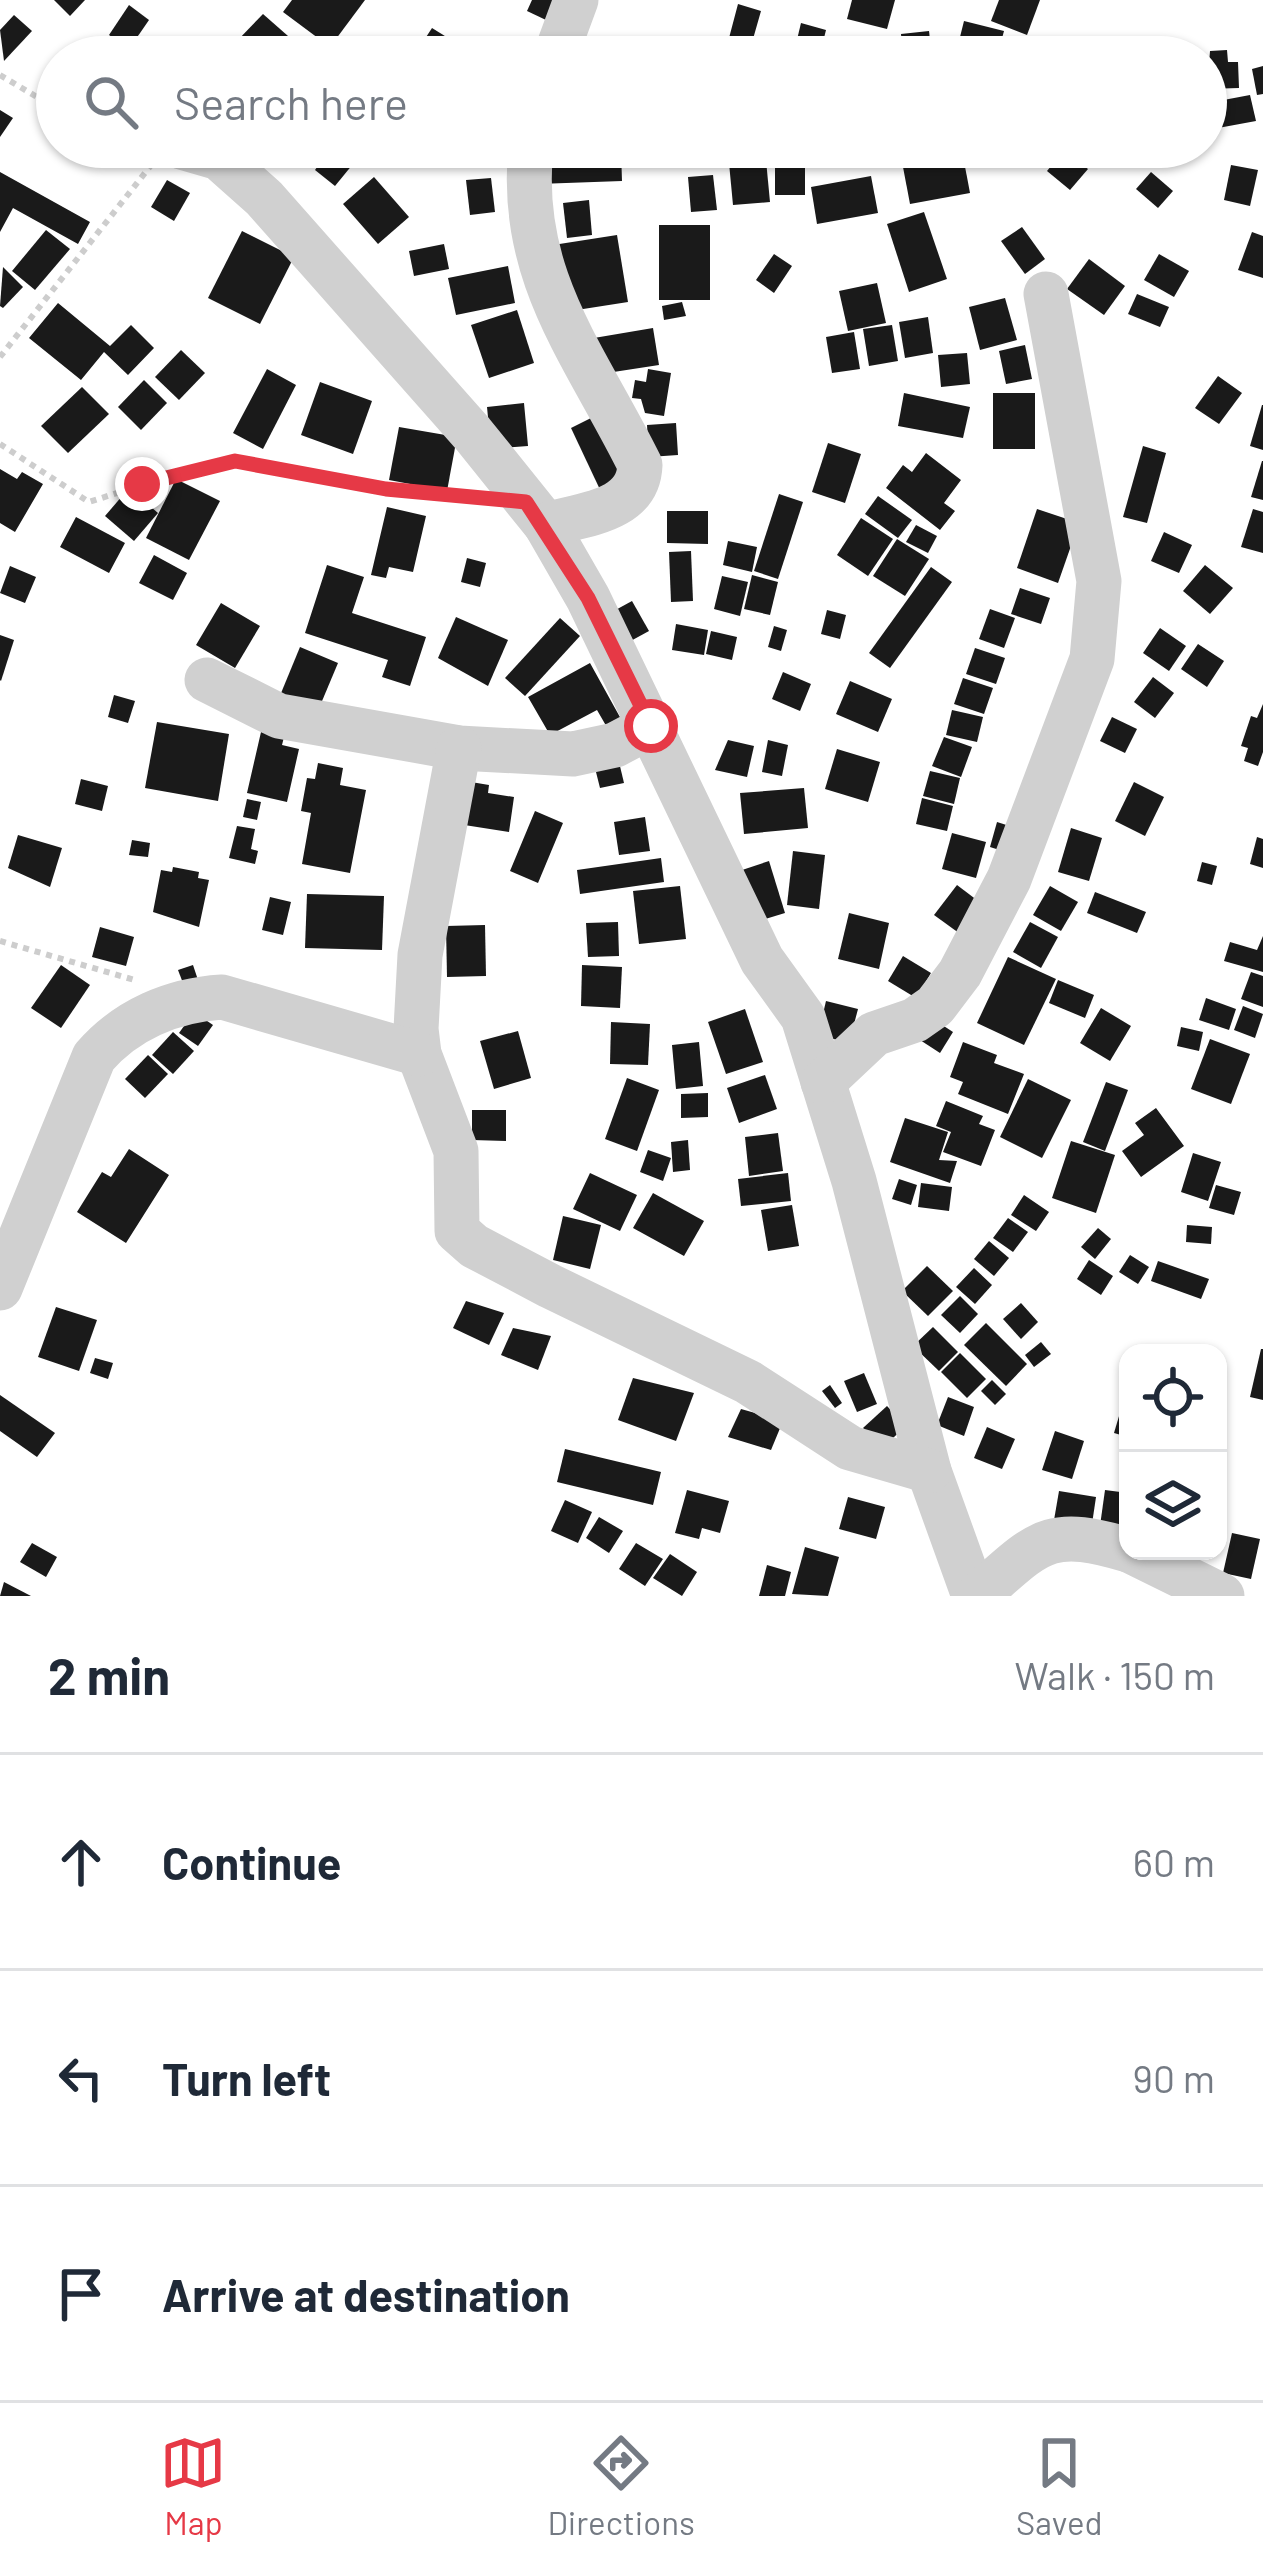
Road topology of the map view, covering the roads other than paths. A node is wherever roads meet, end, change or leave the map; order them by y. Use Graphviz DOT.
graph roads {
  1 [pos="576,0"];
  2 [pos="563,36"];
  3 [pos="230,168"];
  4 [pos="532,168"];
  5 [pos="1046,294"];
  6 [pos="536,514"];
  7 [pos="207,680"];
  8 [pos="651,726"];
  9 [pos="459,748"];
  10 [pos="419,1054"];
  11 [pos="823,1082"];
  12 [pos="0,1288"];
  13 [pos="929,1471"];
  14 [pos="1119,1548"];
  15 [pos="1149,1560"];
  16 [pos="975,1596"];
  17 [pos="1222,1596"];
  1 -- 2 [label="street"];
  3 -- 6 [label="street"];
  4 -- 6 [label="street"];
  5 -- 11 [label="street"];
  6 -- 8 [label="street"];
  7 -- 9 [label="street"];
  8 -- 9 [label="street"];
  8 -- 11 [label="street"];
  9 -- 10 [label="street"];
  10 -- 12 [label="street"];
  10 -- 13 [label="street"];
  11 -- 13 [label="street"];
  13 -- 16 [label="street"];
  14 -- 16 [label="street"];
  15 -- 17 [label="street"];
}
